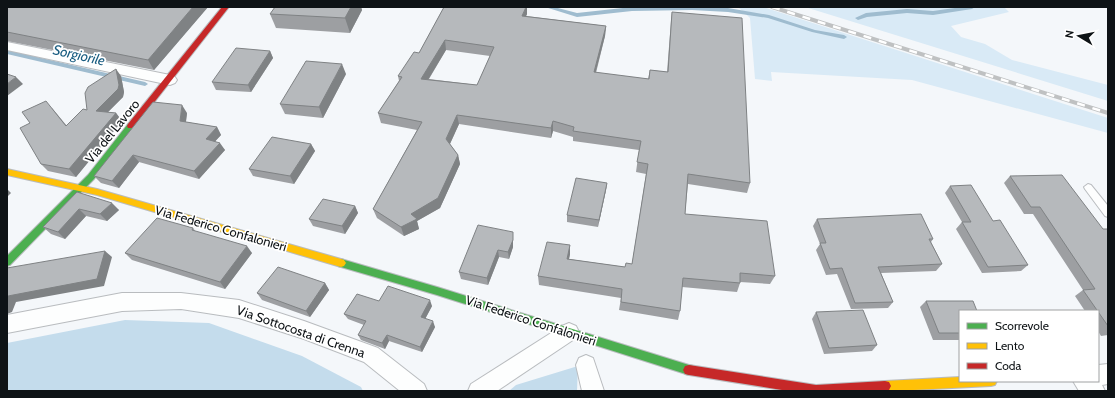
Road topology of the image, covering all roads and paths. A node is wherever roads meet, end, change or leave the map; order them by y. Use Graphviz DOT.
graph roads {
  1 [pos="226,7"];
  2 [pos="7,46"];
  3 [pos="170,80"];
  4 [pos="7,172"];
  5 [pos="1088,186"];
  6 [pos="81,188"];
  7 [pos="1108,213"];
  8 [pos="7,262"];
  9 [pos="7,324"];
  10 [pos="569,332"];
  11 [pos="586,365"];
  12 [pos="972,382"];
  13 [pos="1085,382"];
  14 [pos="416,391"];
  15 [pos="479,391"];
  16 [pos="593,391"];
  17 [pos="1094,391"];
  1 -- 3 [label="street, Via del Lavoro"];
  2 -- 3 [label="street"];
  3 -- 6 [label="street, Via del Lavoro"];
  4 -- 6 [label="street, Via Federico Confalonieri"];
  5 -- 7 [label="lane"];
  6 -- 8 [label="street, Via del Lavoro"];
  6 -- 10 [label="street, Via Federico Confalonieri"];
  9 -- 14 [label="street, Via Sottocosta di Crenna"];
  10 -- 12 [label="street, Via Federico Confalonieri"];
  10 -- 15 [label="street"];
  11 -- 16 [label="street"];
  13 -- 17 [label="street"];
}
